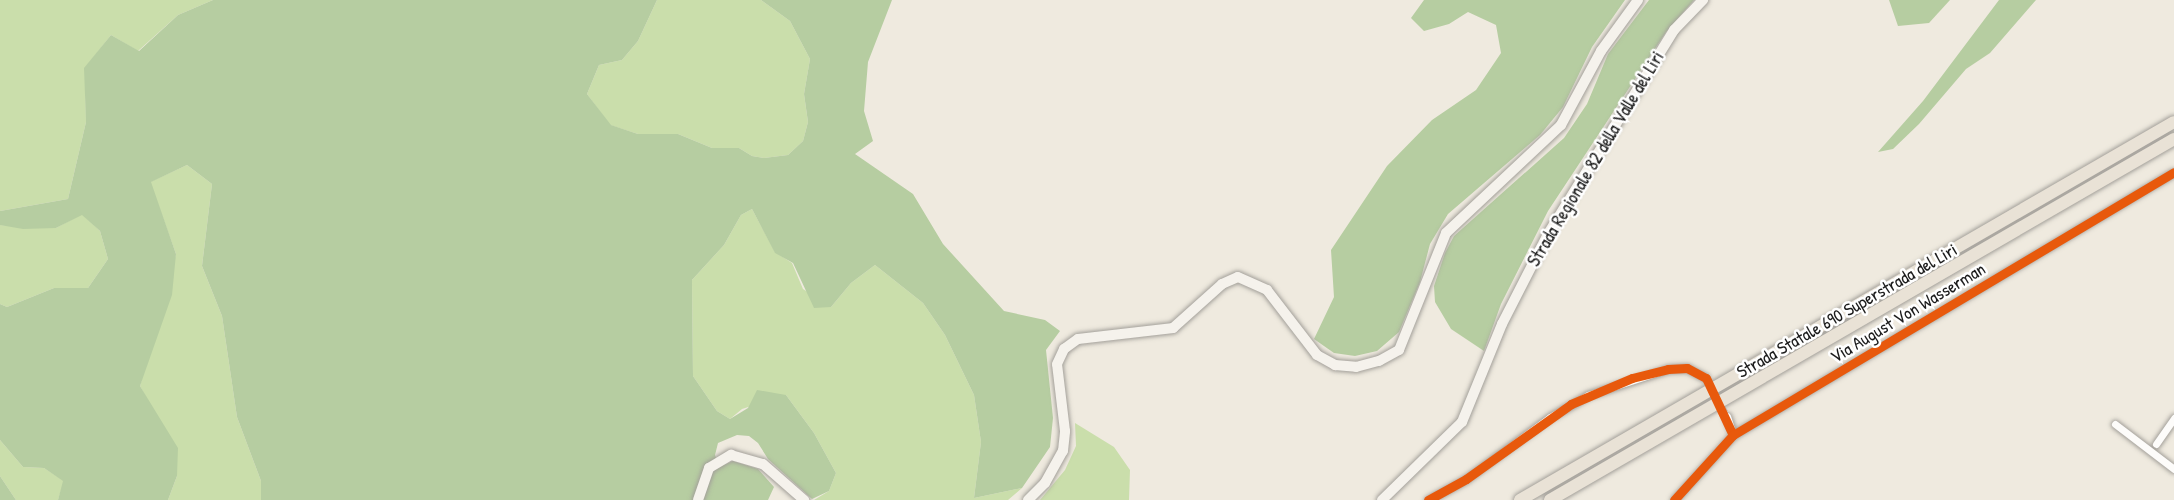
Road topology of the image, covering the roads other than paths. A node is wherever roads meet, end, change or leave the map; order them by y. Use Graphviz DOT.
graph roads {
  1 [pos="1638,0"];
  2 [pos="1702,0"];
  3 [pos="2174,122"];
  4 [pos="2174,139"];
  5 [pos="2174,172"];
  6 [pos="1706,378"];
  7 [pos="1727,416"];
  8 [pos="2174,418"];
  9 [pos="2115,424"];
  10 [pos="1733,435"];
  11 [pos="2156,444"];
  12 [pos="2174,469"];
  13 [pos="698,500"];
  14 [pos="804,500"];
  15 [pos="1028,500"];
  16 [pos="1382,500"];
  17 [pos="1428,500"];
  18 [pos="1520,500"];
  19 [pos="1550,500"];
  20 [pos="1674,500"];
  1 -- 15 [label="main road"];
  2 -- 16 [label="main road, Strada Regionale 82 della Valle del Liri"];
  3 -- 18 [label="highway, Strada Statale 690 Superstrada del Liri"];
  4 -- 19 [label="highway, Strada Statale 690 Superstrada del Liri"];
  5 -- 10 [label="street, Via August Von Wasserman"];
  6 -- 17 [label="street"];
  7 -- 10 [label="street"];
  8 -- 11 [label="street"];
  9 -- 12 [label="street"];
  10 -- 20 [label="street, Via August Von Wasserman"];
  13 -- 14 [label="main road"];
}
